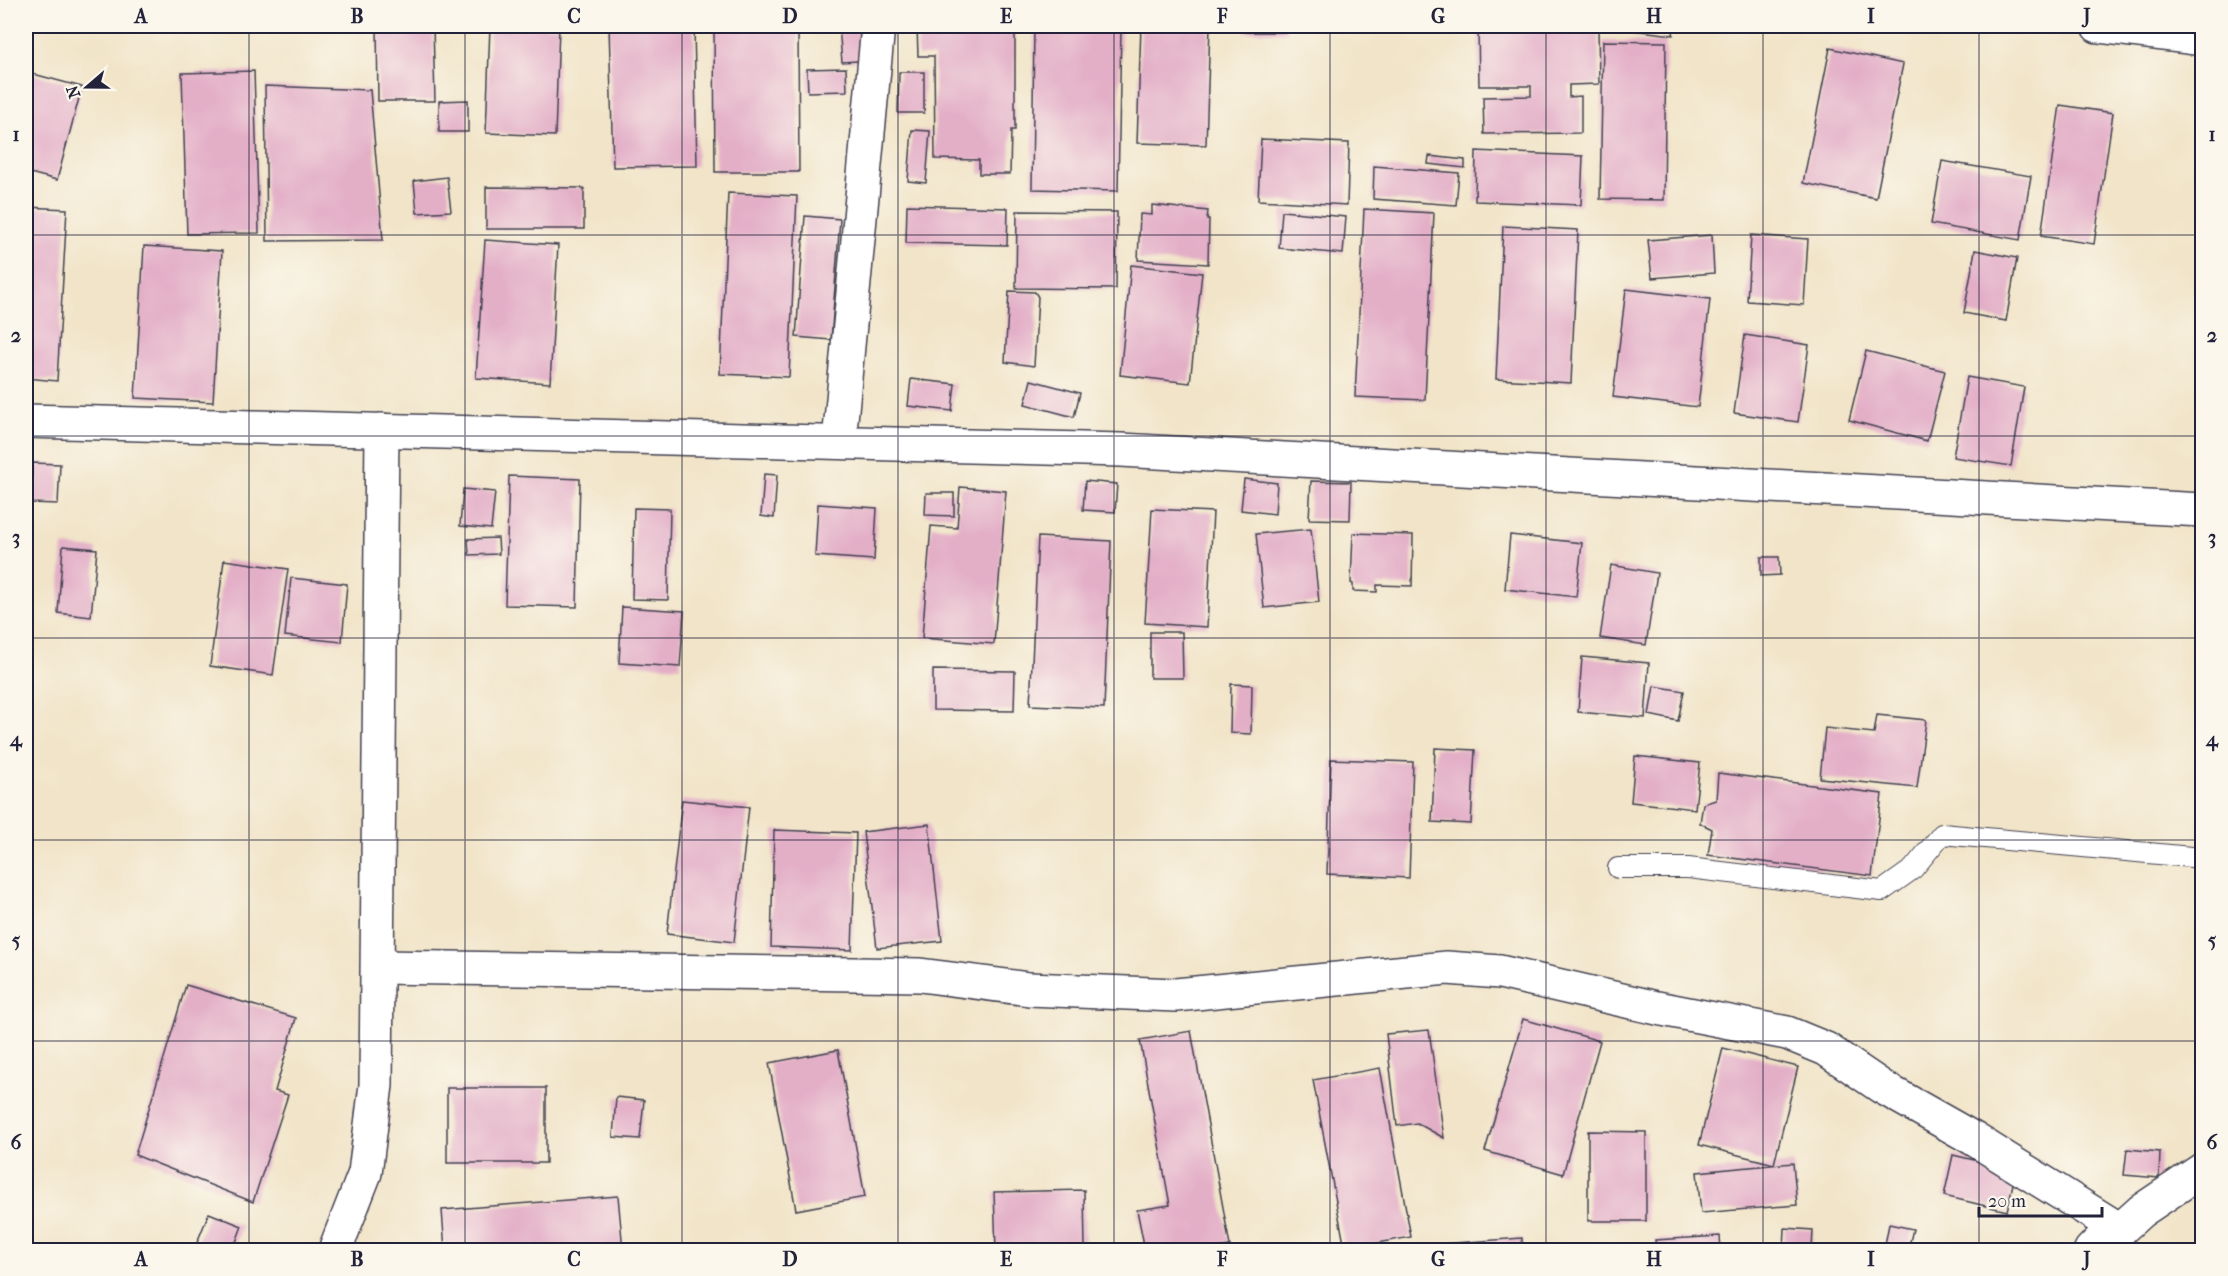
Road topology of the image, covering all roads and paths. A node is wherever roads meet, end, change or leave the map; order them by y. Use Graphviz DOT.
graph roads {
  1 [pos="878,26"];
  2 [pos="2098,26"];
  3 [pos="2202,39"];
  4 [pos="26,421"];
  5 [pos="382,430"];
  6 [pos="839,442"];
  7 [pos="2202,510"];
  8 [pos="2202,858"];
  9 [pos="1618,868"];
  10 [pos="378,967"];
  11 [pos="2202,1170"];
  12 [pos="2120,1230"];
  13 [pos="335,1251"];
  14 [pos="2091,1251"];
  1 -- 6 [label="street"];
  2 -- 3 [label="street"];
  4 -- 5 [label="street"];
  5 -- 6 [label="street"];
  5 -- 10 [label="street"];
  6 -- 7 [label="street"];
  8 -- 9 [label="lane"];
  10 -- 12 [label="street"];
  10 -- 13 [label="street"];
  11 -- 12 [label="street"];
  12 -- 14 [label="street"];
}
